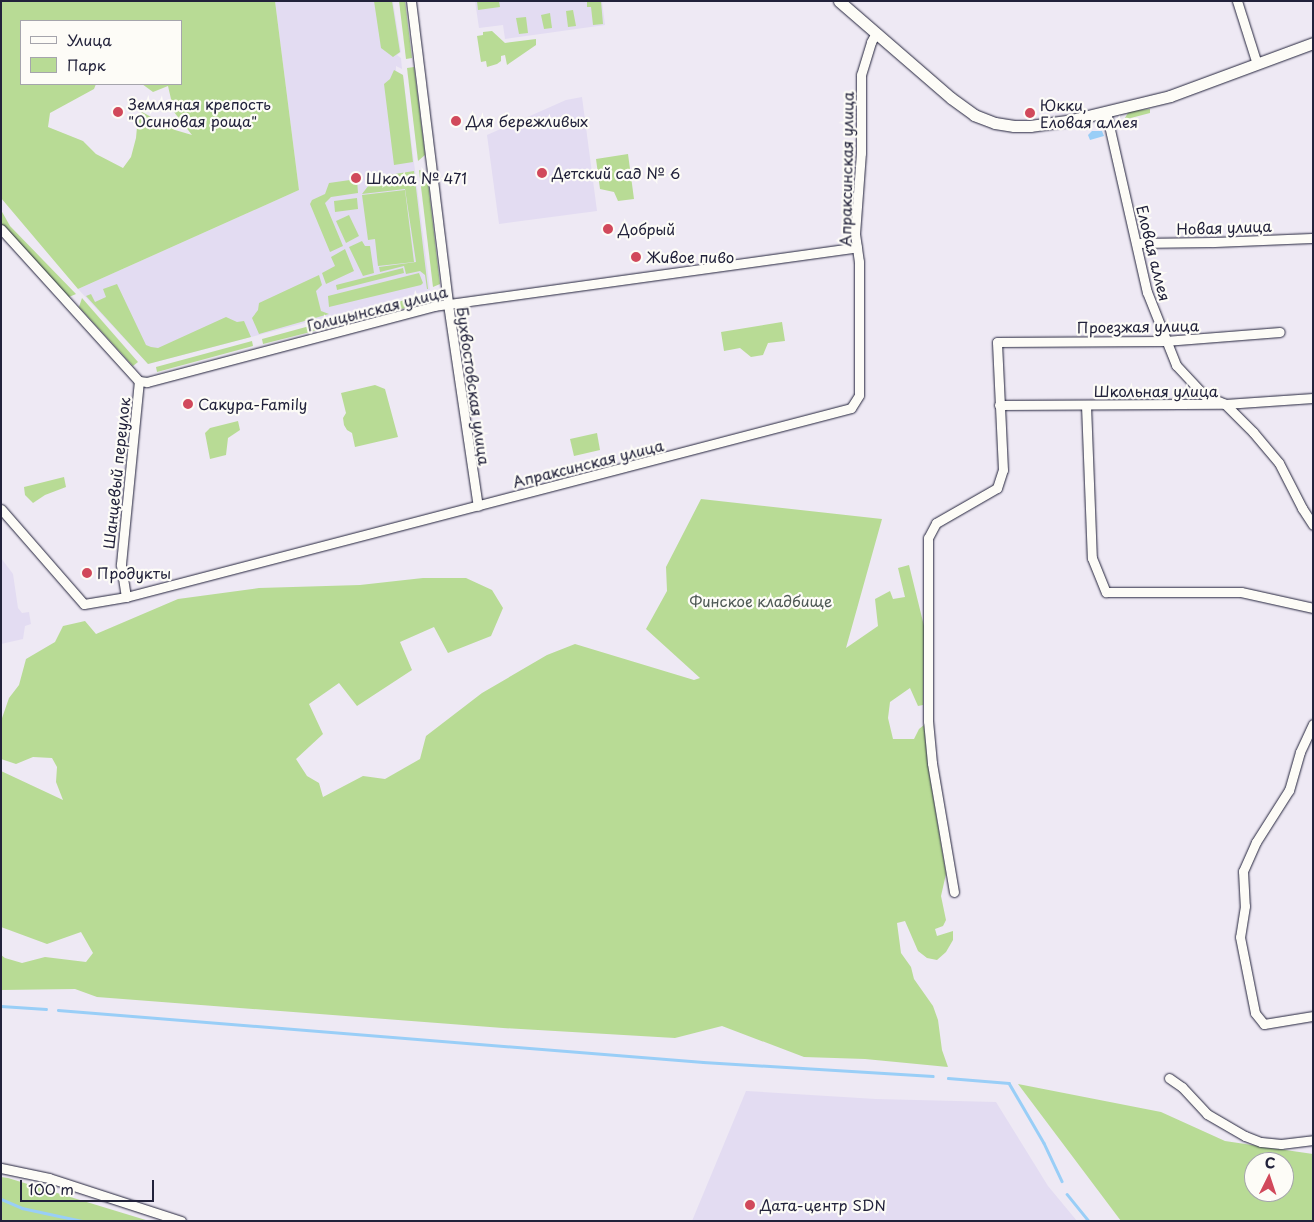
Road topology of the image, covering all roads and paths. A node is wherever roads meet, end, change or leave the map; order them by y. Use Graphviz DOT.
graph roads {
  1 [pos="411,1"];
  2 [pos="839,1"];
  3 [pos="1237,1"];
  4 [pos="876,33"];
  5 [pos="1313,42"];
  6 [pos="1257,64"];
  7 [pos="1106,112"];
  8 [pos="1,229"];
  9 [pos="1313,238"];
  10 [pos="1137,243"];
  11 [pos="857,247"];
  12 [pos="448,304"];
  13 [pos="1280,332"];
  14 [pos="1165,341"];
  15 [pos="139,381"];
  16 [pos="1313,398"];
  17 [pos="1225,404"];
  18 [pos="999,405"];
  19 [pos="1086,405"];
  20 [pos="478,506"];
  21 [pos="1,509"];
  22 [pos="1313,525"];
  23 [pos="126,597"];
  24 [pos="1313,608"];
  25 [pos="1313,724"];
  26 [pos="954,892"];
  27 [pos="1313,1016"];
  28 [pos="1169,1078"];
  29 [pos="1313,1140"];
  30 [pos="1,1168"];
  31 [pos="181,1221"];
  1 -- 12 [label="street, Бухвостовская улица"];
  2 -- 4 [label="main road"];
  3 -- 6 [label="street"];
  4 -- 7 [label="main road"];
  4 -- 11 [label="street, Апраксинская улица"];
  5 -- 6 [label="main road"];
  6 -- 7 [label="main road"];
  7 -- 10 [label="street, Еловая аллея"];
  8 -- 15 [label="street"];
  9 -- 10 [label="street, Новая улица"];
  10 -- 14 [label="street, Еловая аллея"];
  11 -- 12 [label="street, Голицынская улица"];
  11 -- 20 [label="street, Апраксинская улица"];
  12 -- 15 [label="street, Голицынская улица"];
  12 -- 20 [label="street, Бухвостовская улица"];
  13 -- 14 [label="street, Проезжая улица"];
  14 -- 17 [label="street, Еловая аллея"];
  14 -- 18 [label="street, Проезжая улица"];
  15 -- 23 [label="street, Шанцевый переулок"];
  16 -- 17 [label="street, Школьная улица"];
  17 -- 19 [label="street, Школьная улица"];
  17 -- 22 [label="street"];
  18 -- 19 [label="street, Школьная улица"];
  18 -- 26 [label="street"];
  19 -- 24 [label="street"];
  20 -- 23 [label="street, Апраксинская улица"];
  21 -- 23 [label="street, Апраксинская улица"];
  25 -- 27 [label="street"];
  28 -- 29 [label="street"];
  30 -- 31 [label="street"];
}
